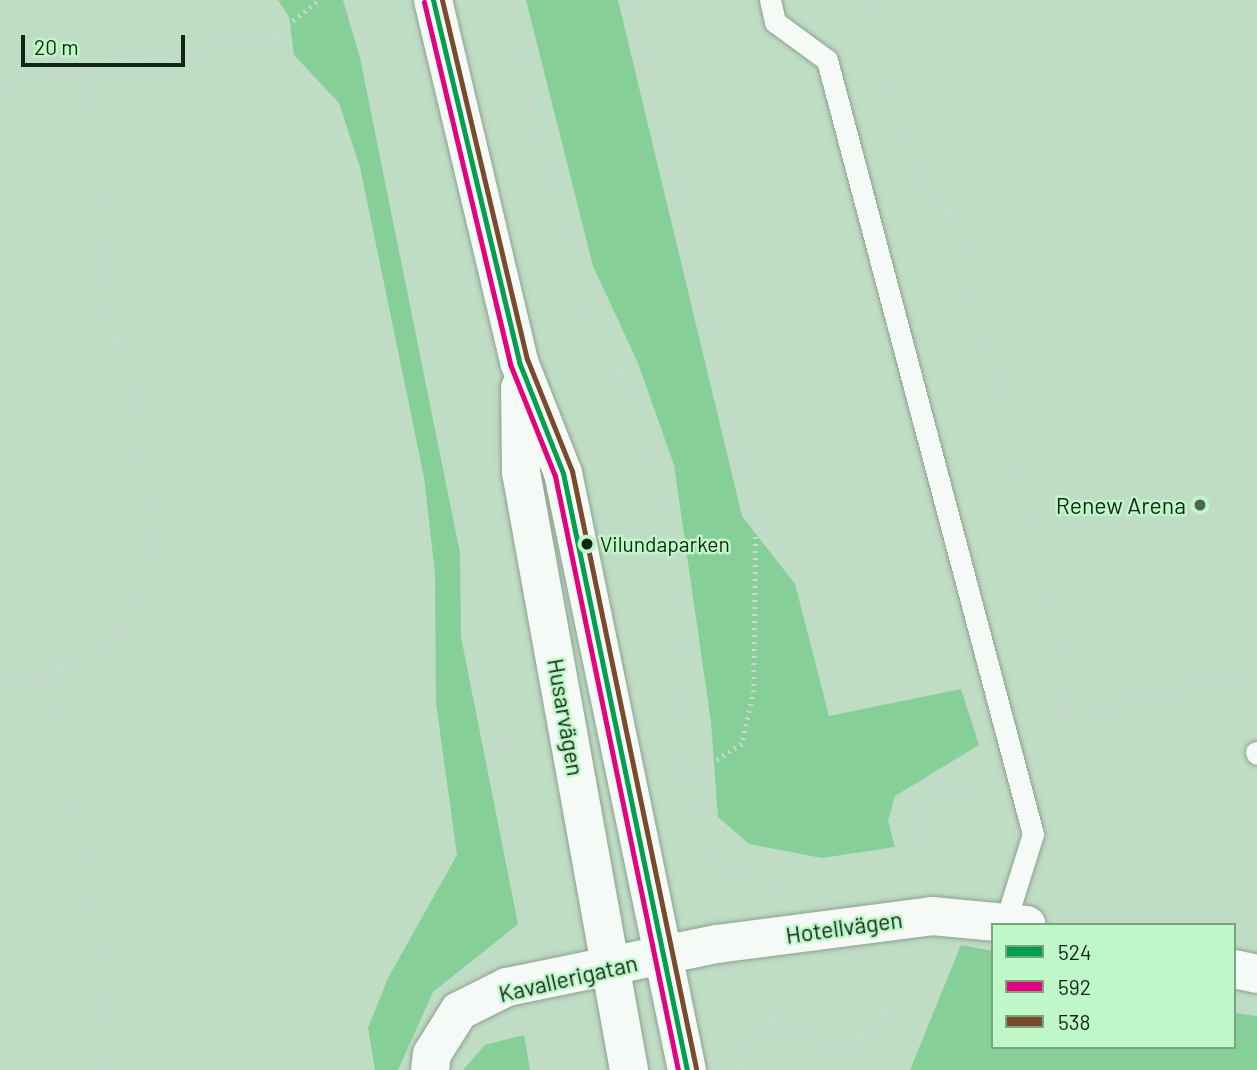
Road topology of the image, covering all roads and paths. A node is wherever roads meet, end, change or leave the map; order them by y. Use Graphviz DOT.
graph roads {
  1 [pos="319,0"];
  2 [pos="433,0"];
  3 [pos="512,0"];
  4 [pos="631,0"];
  5 [pos="769,0"];
  6 [pos="869,0"];
  7 [pos="86,67"];
  8 [pos="0,82"];
  9 [pos="520,362"];
  10 [pos="1257,669"];
  11 [pos="48,676"];
  12 [pos="0,679"];
  13 [pos="1063,716"];
  14 [pos="1015,772"];
  15 [pos="685,780"];
  16 [pos="924,866"];
  17 [pos="911,868"];
  18 [pos="782,889"];
  19 [pos="932,916"];
  20 [pos="1016,923"];
  21 [pos="662,956"];
  22 [pos="612,965"];
  23 [pos="1236,969"];
  24 [pos="1257,974"];
  25 [pos="848,1051"];
  26 [pos="102,1070"];
  27 [pos="430,1070"];
  28 [pos="629,1070"];
  29 [pos="687,1070"];
  30 [pos="740,1070"];
  31 [pos="858,1070"];
  1 -- 7 [label="path"];
  2 -- 9 [label="street, Husarvägen"];
  3 -- 15 [label="path"];
  4 -- 15 [label="path"];
  5 -- 14 [label="lane"];
  6 -- 13 [label="path"];
  7 -- 8 [label="path"];
  7 -- 11 [label="path"];
  9 -- 21 [label="street, Husarvägen"];
  9 -- 22 [label="street, Husarvägen"];
  10 -- 13 [label="path"];
  11 -- 12 [label="path"];
  11 -- 26 [label="path"];
  13 -- 14 [label="path"];
  14 -- 16 [label="path"];
  14 -- 20 [label="lane"];
  15 -- 18 [label="path"];
  16 -- 17 [label="path"];
  16 -- 19 [label="path"];
  19 -- 20 [label="street, Hotellvägen"];
  19 -- 21 [label="street, Hotellvägen"];
  19 -- 25 [label="path"];
  21 -- 22 [label="street, Kavallerigatan"];
  21 -- 29 [label="street, Husarvägen"];
  22 -- 27 [label="street, Kavallerigatan"];
  22 -- 28 [label="street, Husarvägen"];
  23 -- 24 [label="street"];
  25 -- 30 [label="path"];
  25 -- 31 [label="path"];
}
